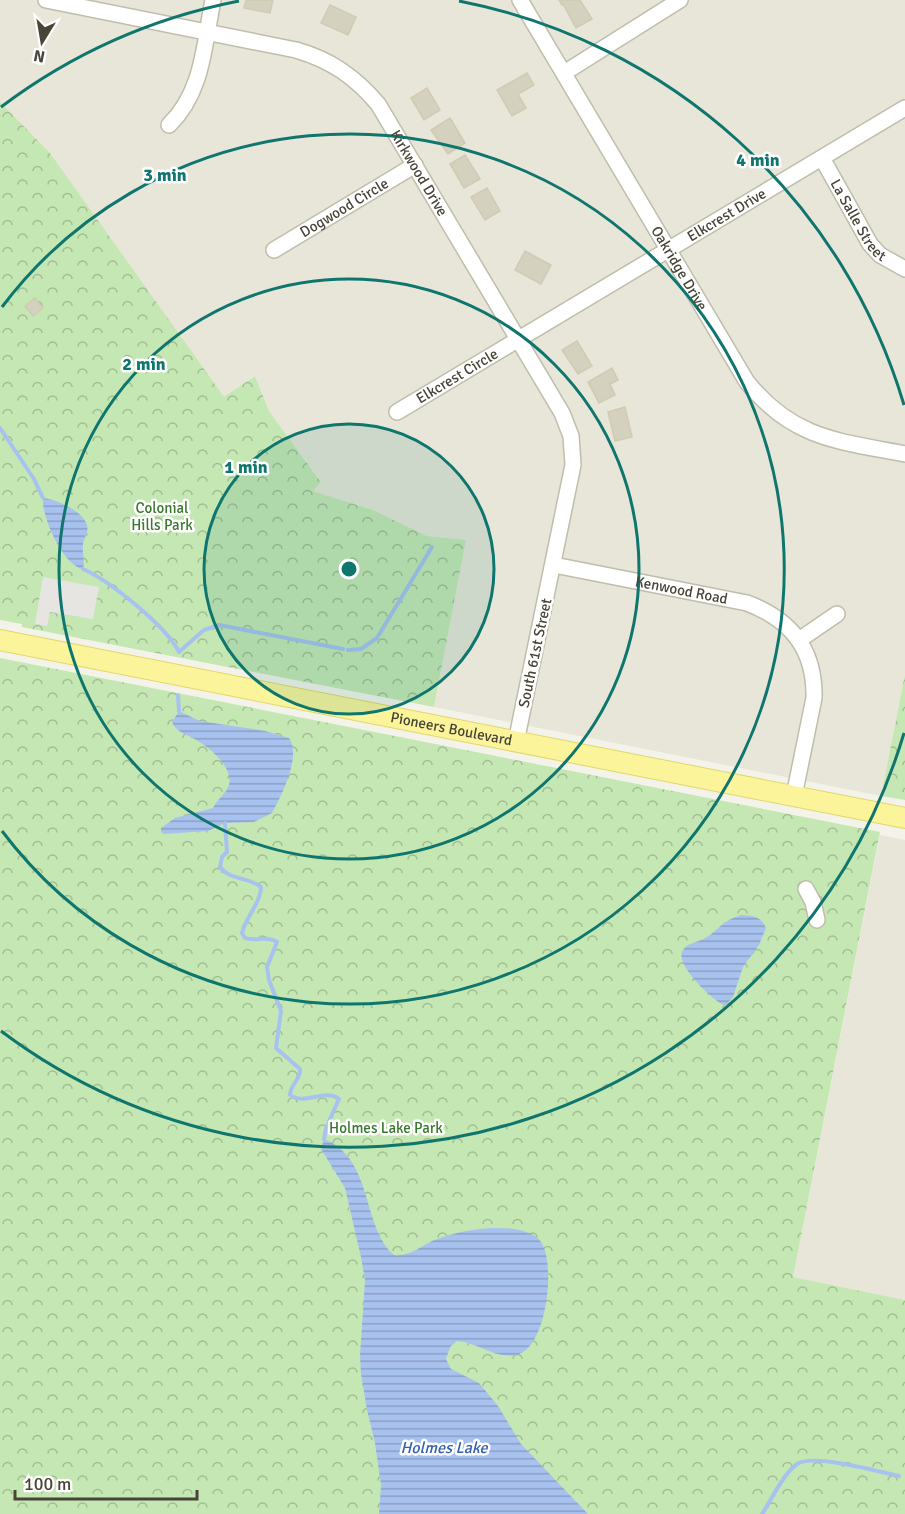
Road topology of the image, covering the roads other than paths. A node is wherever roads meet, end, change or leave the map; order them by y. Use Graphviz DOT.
graph roads {
  1 [pos="46,0"];
  2 [pos="213,0"];
  3 [pos="520,0"];
  4 [pos="680,0"];
  5 [pos="206,32"];
  6 [pos="564,73"];
  7 [pos="905,108"];
  8 [pos="169,125"];
  9 [pos="822,158"];
  10 [pos="415,165"];
  11 [pos="274,250"];
  12 [pos="668,250"];
  13 [pos="905,269"];
  14 [pos="518,339"];
  15 [pos="397,412"];
  16 [pos="905,454"];
  17 [pos="554,565"];
  18 [pos="837,614"];
  19 [pos="0,640"];
  20 [pos="799,640"];
  21 [pos="516,742"];
  22 [pos="794,796"];
  23 [pos="905,818"];
  24 [pos="806,889"];
  25 [pos="817,920"];
  1 -- 5 [label="street, Kirkwood Drive"];
  2 -- 5 [label="street"];
  3 -- 6 [label="street, Oakridge Drive"];
  4 -- 6 [label="street"];
  5 -- 8 [label="street"];
  5 -- 10 [label="street, Kirkwood Drive"];
  6 -- 12 [label="street, Oakridge Drive"];
  7 -- 9 [label="street, Elkcrest Drive"];
  9 -- 12 [label="street, Elkcrest Drive"];
  9 -- 13 [label="street, La Salle Street"];
  10 -- 11 [label="street, Dogwood Circle"];
  10 -- 14 [label="street, Kirkwood Drive"];
  12 -- 14 [label="street, Elkcrest Drive"];
  12 -- 16 [label="street, Oakridge Drive"];
  14 -- 15 [label="street, Elkcrest Circle"];
  14 -- 17 [label="street, Kirkwood Drive"];
  17 -- 20 [label="street, Kenwood Road"];
  17 -- 21 [label="street, South 61st Street"];
  18 -- 20 [label="street"];
  19 -- 21 [label="main road, Pioneers Boulevard"];
  20 -- 22 [label="street"];
  21 -- 22 [label="main road, Pioneers Boulevard"];
  22 -- 23 [label="main road, Pioneers Boulevard"];
  24 -- 25 [label="street"];
}
